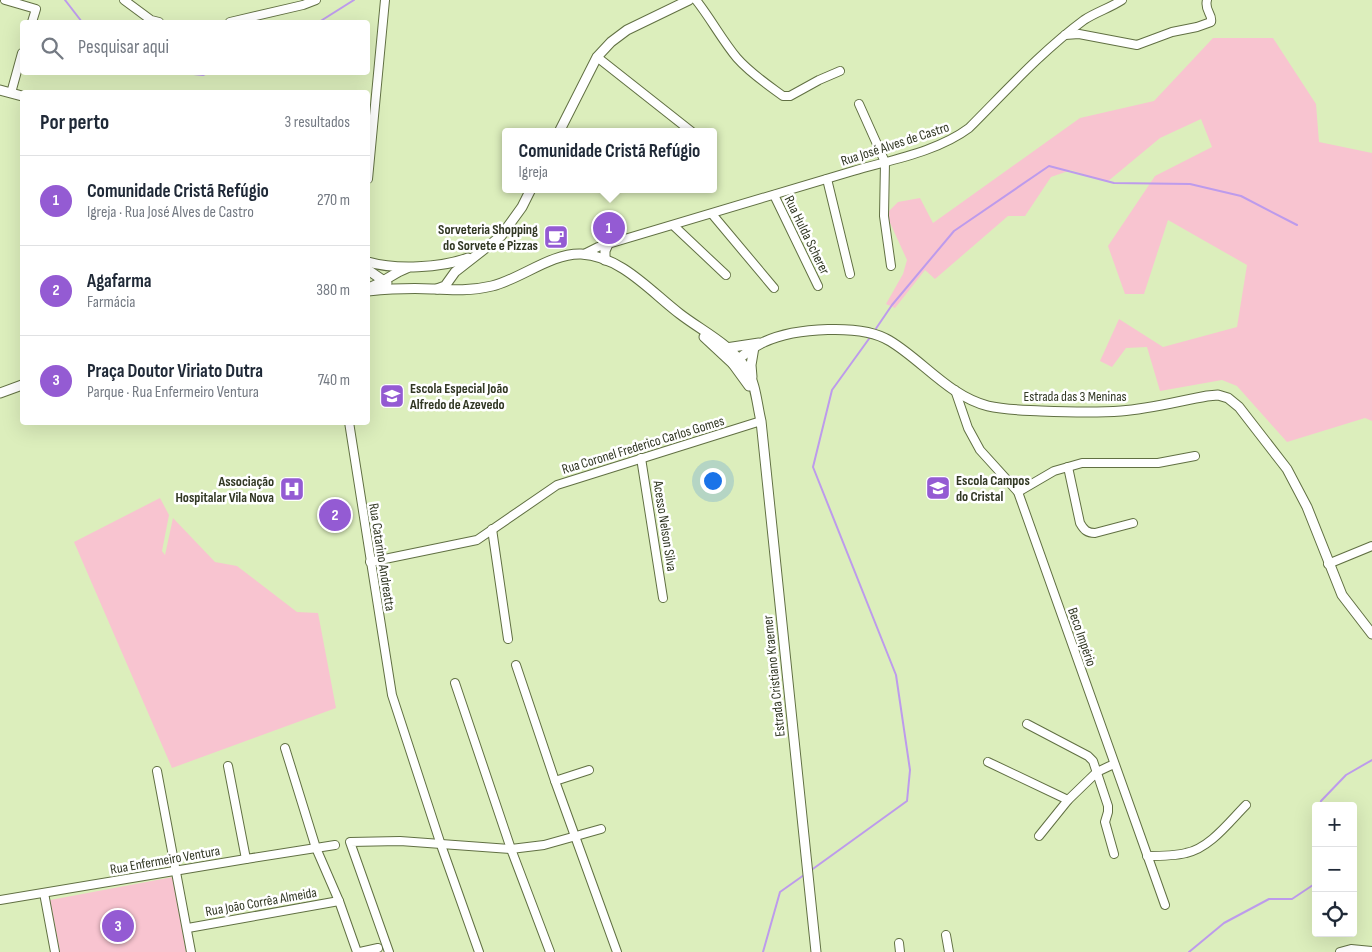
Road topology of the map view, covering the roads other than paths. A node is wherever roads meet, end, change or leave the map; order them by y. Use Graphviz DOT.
graph roads {
  1 [pos="5,0"];
  2 [pos="124,0"];
  3 [pos="316,0"];
  4 [pos="385,0"];
  5 [pos="689,0"];
  6 [pos="696,0"];
  7 [pos="1122,0"];
  8 [pos="1207,0"];
  9 [pos="33,20"];
  10 [pos="151,20"];
  11 [pos="239,20"];
  12 [pos="1065,35"];
  13 [pos="597,57"];
  14 [pos="20,60"];
  15 [pos="840,71"];
  16 [pos="0,90"];
  17 [pos="11,93"];
  18 [pos="20,95"];
  19 [pos="859,104"];
  20 [pos="562,128"];
  21 [pos="687,128"];
  22 [pos="370,158"];
  23 [pos="885,162"];
  24 [pos="827,179"];
  25 [pos="529,193"];
  26 [pos="774,195"];
  27 [pos="712,214"];
  28 [pos="674,226"];
  29 [pos="608,244"];
  30 [pos="584,254"];
  31 [pos="475,256"];
  32 [pos="594,256"];
  33 [pos="605,260"];
  34 [pos="370,262"];
  35 [pos="412,266"];
  36 [pos="434,266"];
  37 [pos="891,266"];
  38 [pos="370,271"];
  39 [pos="850,274"];
  40 [pos="726,275"];
  41 [pos="450,277"];
  42 [pos="384,281"];
  43 [pos="818,286"];
  44 [pos="774,288"];
  45 [pos="370,289"];
  46 [pos="399,289"];
  47 [pos="434,289"];
  48 [pos="370,290"];
  49 [pos="462,291"];
  50 [pos="680,314"];
  51 [pos="764,342"];
  52 [pos="754,347"];
  53 [pos="726,348"];
  54 [pos="736,361"];
  55 [pos="753,382"];
  56 [pos="20,387"];
  57 [pos="955,390"];
  58 [pos="0,393"];
  59 [pos="755,398"];
  60 [pos="761,421"];
  61 [pos="348,425"];
  62 [pos="1195,456"];
  63 [pos="641,458"];
  64 [pos="1068,467"];
  65 [pos="1018,492"];
  66 [pos="1133,523"];
  67 [pos="492,529"];
  68 [pos="1372,546"];
  69 [pos="370,562"];
  70 [pos="1328,564"];
  71 [pos="663,598"];
  72 [pos="1372,634"];
  73 [pos="508,639"];
  74 [pos="516,665"];
  75 [pos="455,683"];
  76 [pos="1027,724"];
  77 [pos="285,748"];
  78 [pos="988,762"];
  79 [pos="1114,764"];
  80 [pos="228,766"];
  81 [pos="589,770"];
  82 [pos="158,771"];
  83 [pos="1096,772"];
  84 [pos="555,781"];
  85 [pos="1068,800"];
  86 [pos="1246,805"];
  87 [pos="602,829"];
  88 [pos="575,836"];
  89 [pos="1039,836"];
  90 [pos="441,845"];
  91 [pos="335,846"];
  92 [pos="316,848"];
  93 [pos="511,849"];
  94 [pos="1114,854"];
  95 [pos="1147,856"];
  96 [pos="246,858"];
  97 [pos="177,870"];
  98 [pos="44,893"];
  99 [pos="0,900"];
  100 [pos="339,901"];
  101 [pos="1165,904"];
  102 [pos="188,928"];
  103 [pos="946,935"];
  104 [pos="899,943"];
  105 [pos="378,948"];
  106 [pos="1372,951"];
  107 [pos="54,952"];
  108 [pos="192,952"];
  109 [pos="358,952"];
  110 [pos="389,952"];
  111 [pos="479,952"];
  112 [pos="550,952"];
  113 [pos="617,952"];
  114 [pos="816,952"];
  115 [pos="900,952"];
  116 [pos="949,952"];
  117 [pos="1340,952"];
  1 -- 9 [label="street"];
  2 -- 10 [label="street"];
  3 -- 11 [label="street"];
  4 -- 22 [label="street"];
  5 -- 13 [label="main road"];
  6 -- 15 [label="street"];
  7 -- 12 [label="street, Rua José Alves de Castro"];
  8 -- 12 [label="street"];
  12 -- 23 [label="street, Rua José Alves de Castro"];
  13 -- 20 [label="main road"];
  13 -- 21 [label="street"];
  14 -- 17 [label="street"];
  16 -- 17 [label="main road"];
  17 -- 18 [label="main road"];
  19 -- 23 [label="street"];
  23 -- 24 [label="street, Rua José Alves de Castro"];
  23 -- 37 [label="street"];
  24 -- 26 [label="street, Rua José Alves de Castro"];
  24 -- 39 [label="street"];
  25 -- 31 [label="main road"];
  26 -- 27 [label="street, Rua José Alves de Castro"];
  26 -- 43 [label="street, Rua Hulda Scherer"];
  27 -- 28 [label="street, Rua José Alves de Castro"];
  27 -- 44 [label="street"];
  28 -- 29 [label="street, Rua José Alves de Castro"];
  28 -- 40 [label="street"];
  29 -- 30 [label="street, Rua José Alves de Castro"];
  29 -- 32 [label="street, Rua José Alves de Castro"];
  29 -- 33 [label="main road"];
  30 -- 32 [label="main road, Estrada Cristiano Kraemer"];
  30 -- 49 [label="main road, Estrada Cristiano Kraemer"];
  31 -- 36 [label="main road"];
  31 -- 41 [label="main road"];
  32 -- 33 [label="main road, Estrada Cristiano Kraemer"];
  33 -- 50 [label="main road, Estrada Cristiano Kraemer"];
  34 -- 35 [label="main road"];
  35 -- 36 [label="main road"];
  35 -- 42 [label="main road"];
  36 -- 41 [label="main road"];
  38 -- 42 [label="main road"];
  41 -- 47 [label="main road"];
  41 -- 49 [label="main road"];
  42 -- 45 [label="main road"];
  42 -- 46 [label="main road"];
  46 -- 47 [label="main road, Estrada Cristiano Kraemer"];
  46 -- 48 [label="main road, Estrada Cristiano Kraemer"];
  47 -- 49 [label="main road, Estrada Cristiano Kraemer"];
  50 -- 53 [label="main road, Estrada Cristiano Kraemer"];
  50 -- 54 [label="main road, Estrada Cristiano Kraemer"];
  51 -- 52 [label="main road, Estrada das 3 Meninas"];
  51 -- 53 [label="main road"];
  51 -- 57 [label="main road, Estrada das 3 Meninas"];
  52 -- 54 [label="main road, Estrada das 3 Meninas"];
  52 -- 55 [label="main road"];
  53 -- 54 [label="main road, Estrada Cristiano Kraemer"];
  54 -- 55 [label="main road, Estrada Cristiano Kraemer"];
  54 -- 59 [label="main road, Estrada Cristiano Kraemer"];
  55 -- 59 [label="main road, Estrada Cristiano Kraemer"];
  56 -- 58 [label="main road"];
  57 -- 65 [label="street, Beco Império"];
  57 -- 70 [label="main road, Estrada das 3 Meninas"];
  59 -- 60 [label="main road, Estrada Cristiano Kraemer"];
  60 -- 63 [label="street, Rua Coronel Frederico Carlos Gomes"];
  60 -- 114 [label="main road, Estrada Cristiano Kraemer"];
  61 -- 69 [label="street, Rua Catarino Andreatta"];
  62 -- 64 [label="street"];
  63 -- 67 [label="street, Rua Coronel Frederico Carlos Gomes"];
  63 -- 71 [label="street, Acesso Nelson Silva"];
  64 -- 65 [label="street"];
  64 -- 66 [label="street"];
  65 -- 79 [label="street, Beco Império"];
  67 -- 69 [label="street, Rua Coronel Frederico Carlos Gomes"];
  67 -- 73 [label="street"];
  68 -- 70 [label="street"];
  69 -- 90 [label="street, Rua Catarino Andreatta"];
  70 -- 72 [label="main road, Estrada das 3 Meninas"];
  74 -- 84 [label="street"];
  75 -- 93 [label="street"];
  76 -- 83 [label="street"];
  77 -- 92 [label="street"];
  78 -- 85 [label="street"];
  79 -- 83 [label="street"];
  79 -- 95 [label="street, Beco Império"];
  80 -- 96 [label="street"];
  81 -- 84 [label="street"];
  82 -- 97 [label="street"];
  83 -- 85 [label="street"];
  83 -- 94 [label="street"];
  84 -- 88 [label="street"];
  85 -- 89 [label="street"];
  86 -- 95 [label="street"];
  87 -- 88 [label="street"];
  88 -- 93 [label="street"];
  88 -- 113 [label="street"];
  90 -- 93 [label="street"];
  90 -- 110 [label="street"];
  90 -- 111 [label="street, Rua Catarino Andreatta"];
  91 -- 92 [label="street, Rua Enfermeiro Ventura"];
  92 -- 96 [label="street, Rua Enfermeiro Ventura"];
  92 -- 100 [label="street"];
  93 -- 112 [label="street"];
  95 -- 101 [label="street, Beco Império"];
  96 -- 97 [label="street, Rua Enfermeiro Ventura"];
  97 -- 98 [label="street, Rua Enfermeiro Ventura"];
  97 -- 102 [label="street"];
  98 -- 99 [label="street, Rua Enfermeiro Ventura"];
  98 -- 107 [label="street"];
  100 -- 102 [label="street, Rua João Corrêa Almeida"];
  100 -- 109 [label="street"];
  102 -- 108 [label="street"];
  103 -- 116 [label="street"];
  104 -- 115 [label="street"];
  105 -- 109 [label="street"];
  106 -- 117 [label="street"];
}
